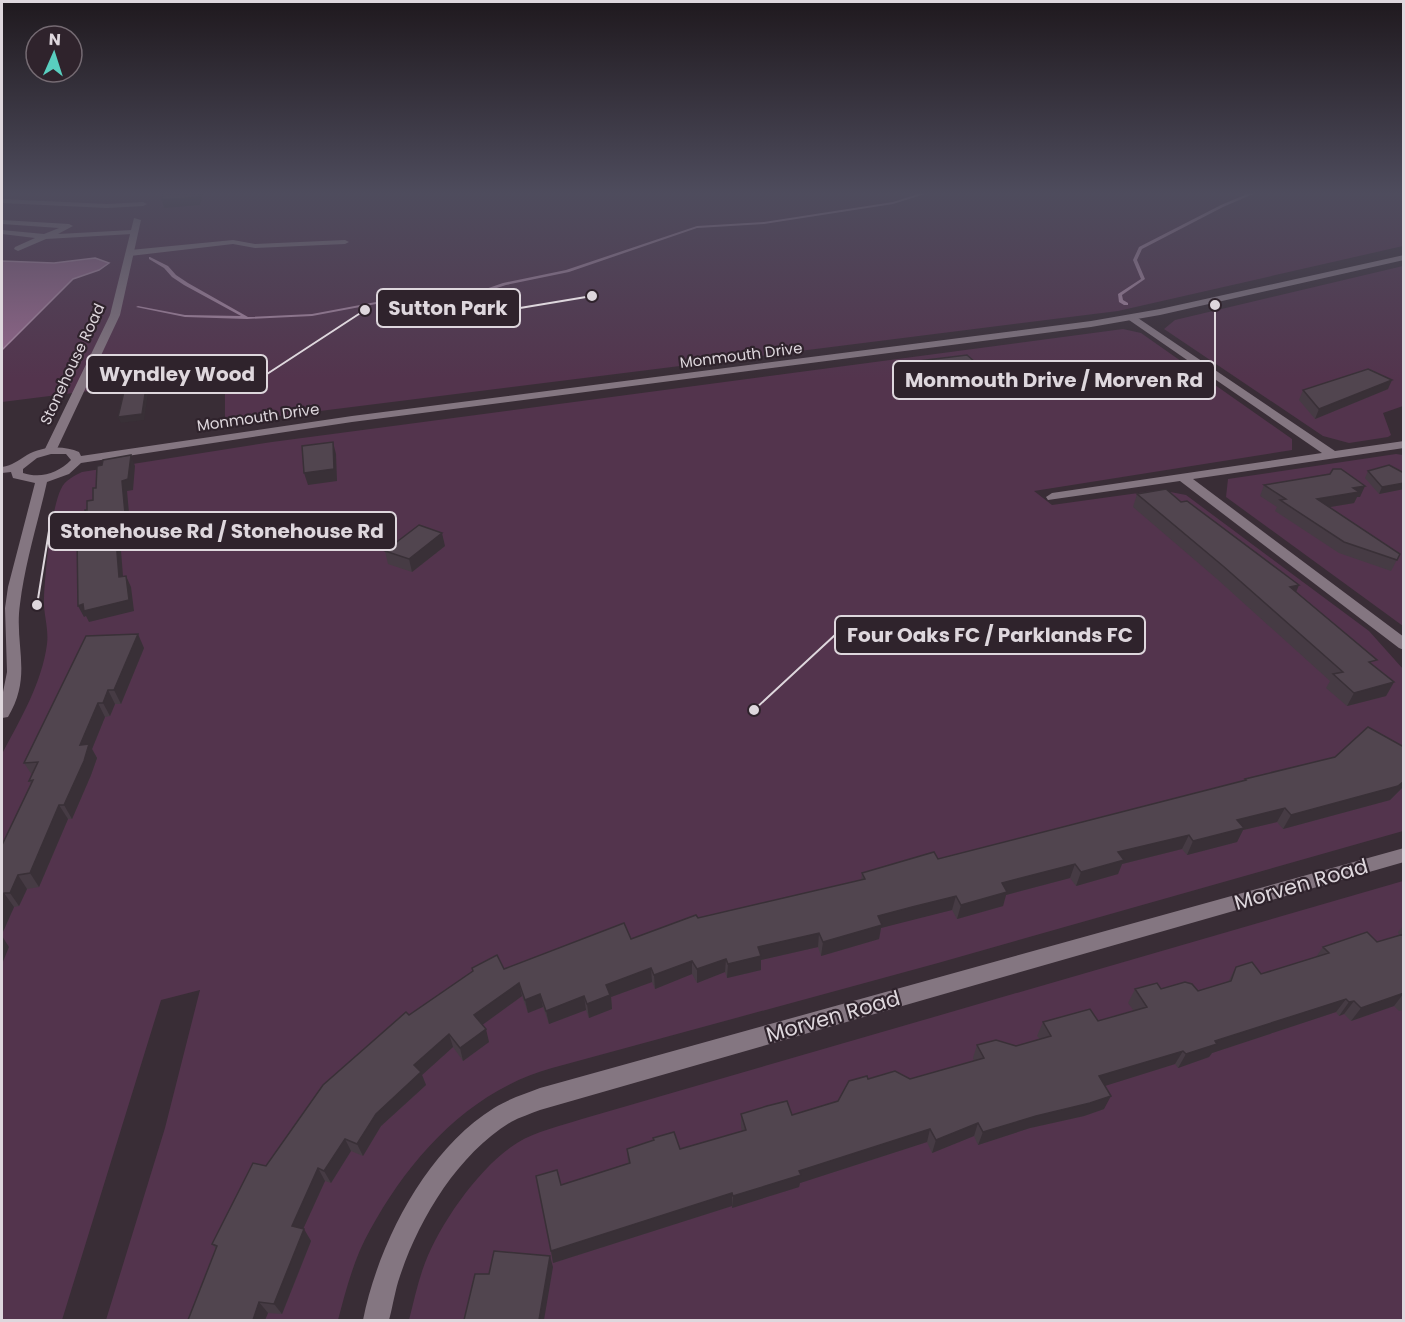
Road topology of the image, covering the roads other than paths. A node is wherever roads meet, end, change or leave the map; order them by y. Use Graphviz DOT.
graph roads {
  1 [pos="130,256"];
  2 [pos="1404,256"];
  3 [pos="1132,318"];
  4 [pos="1404,444"];
  5 [pos="50,451"];
  6 [pos="1332,454"];
  7 [pos="77,460"];
  8 [pos="17,468"];
  9 [pos="2,470"];
  10 [pos="1182,477"];
  11 [pos="42,479"];
  12 [pos="1052,496"];
  13 [pos="1403,644"];
  14 [pos="8,673"];
  15 [pos="2,713"];
  16 [pos="1404,855"];
  17 [pos="376,1320"];
  1 -- 5 [label="street, Stonehouse Road"];
  2 -- 3 [label="street, Monmouth Drive"];
  3 -- 6 [label="street"];
  3 -- 7 [label="street, Monmouth Drive"];
  4 -- 6 [label="street"];
  5 -- 7 [label="street"];
  5 -- 8 [label="street"];
  6 -- 10 [label="street"];
  7 -- 11 [label="street"];
  8 -- 9 [label="street"];
  8 -- 11 [label="street"];
  10 -- 12 [label="street"];
  10 -- 13 [label="street"];
  11 -- 14 [label="street"];
  14 -- 15 [label="street"];
  16 -- 17 [label="street, Morven Road"];
}
